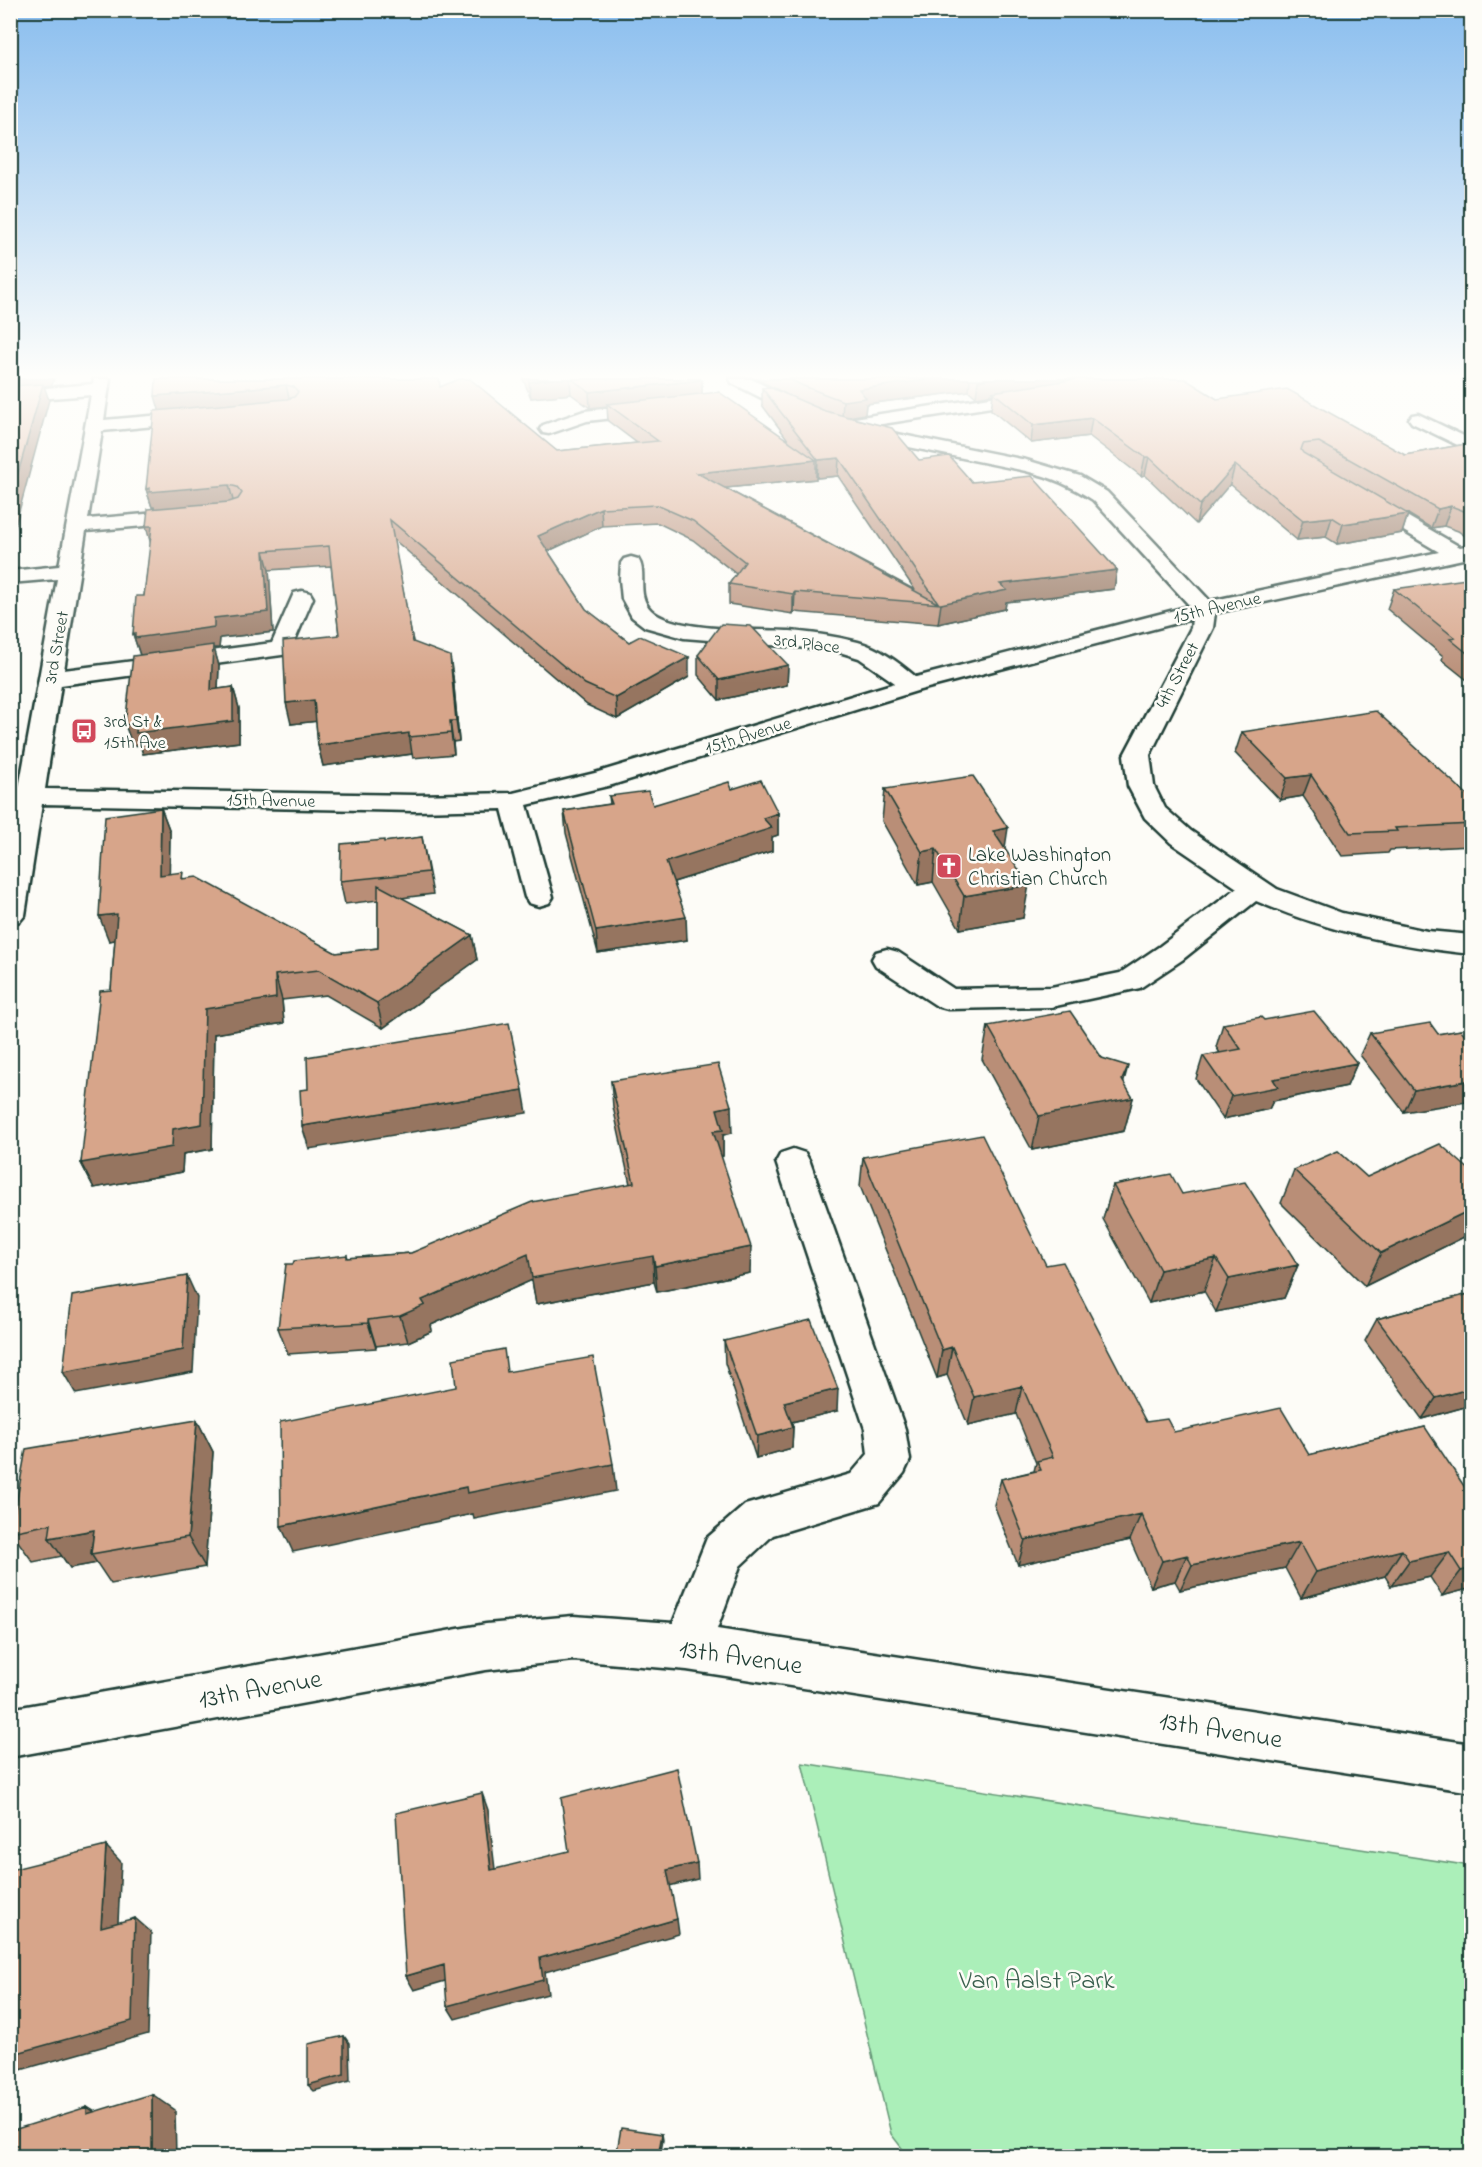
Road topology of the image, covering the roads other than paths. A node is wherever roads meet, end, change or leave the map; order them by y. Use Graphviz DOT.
graph roads {
  1 [pos="85,480"];
  2 [pos="1072,480"];
  3 [pos="1347,490"];
  4 [pos="211,514"];
  5 [pos="77,526"];
  6 [pos="1458,559"];
  7 [pos="631,563"];
  8 [pos="69,572"];
  9 [pos="10,577"];
  10 [pos="302,598"];
  11 [pos="1205,609"];
  12 [pos="51,679"];
  13 [pos="912,686"];
  14 [pos="21,796"];
  15 [pos="513,801"];
  16 [pos="1256,888"];
  17 [pos="538,897"];
  18 [pos="10,915"];
  19 [pos="1472,945"];
  20 [pos="887,959"];
  21 [pos="793,1162"];
  22 [pos="687,1647"];
  23 [pos="10,1733"];
  24 [pos="1472,1768"];
  1 -- 5 [label="street, 3rd Street"];
  2 -- 11 [label="street"];
  3 -- 6 [label="street"];
  4 -- 5 [label="street"];
  5 -- 8 [label="street, 3rd Street"];
  6 -- 11 [label="street, 15th Avenue"];
  7 -- 13 [label="street, 3rd Place"];
  8 -- 9 [label="street"];
  8 -- 12 [label="street, 3rd Street"];
  10 -- 12 [label="street"];
  11 -- 13 [label="street, 15th Avenue"];
  11 -- 16 [label="street, 4th Street"];
  12 -- 14 [label="street, 3rd Street"];
  13 -- 15 [label="street, 15th Avenue"];
  14 -- 15 [label="street, 15th Avenue"];
  14 -- 18 [label="street, 3rd Street"];
  15 -- 17 [label="street"];
  16 -- 19 [label="street, 4th Street"];
  16 -- 20 [label="street"];
  21 -- 22 [label="street"];
  22 -- 23 [label="street, 13th Avenue"];
  22 -- 24 [label="street, 13th Avenue"];
}
